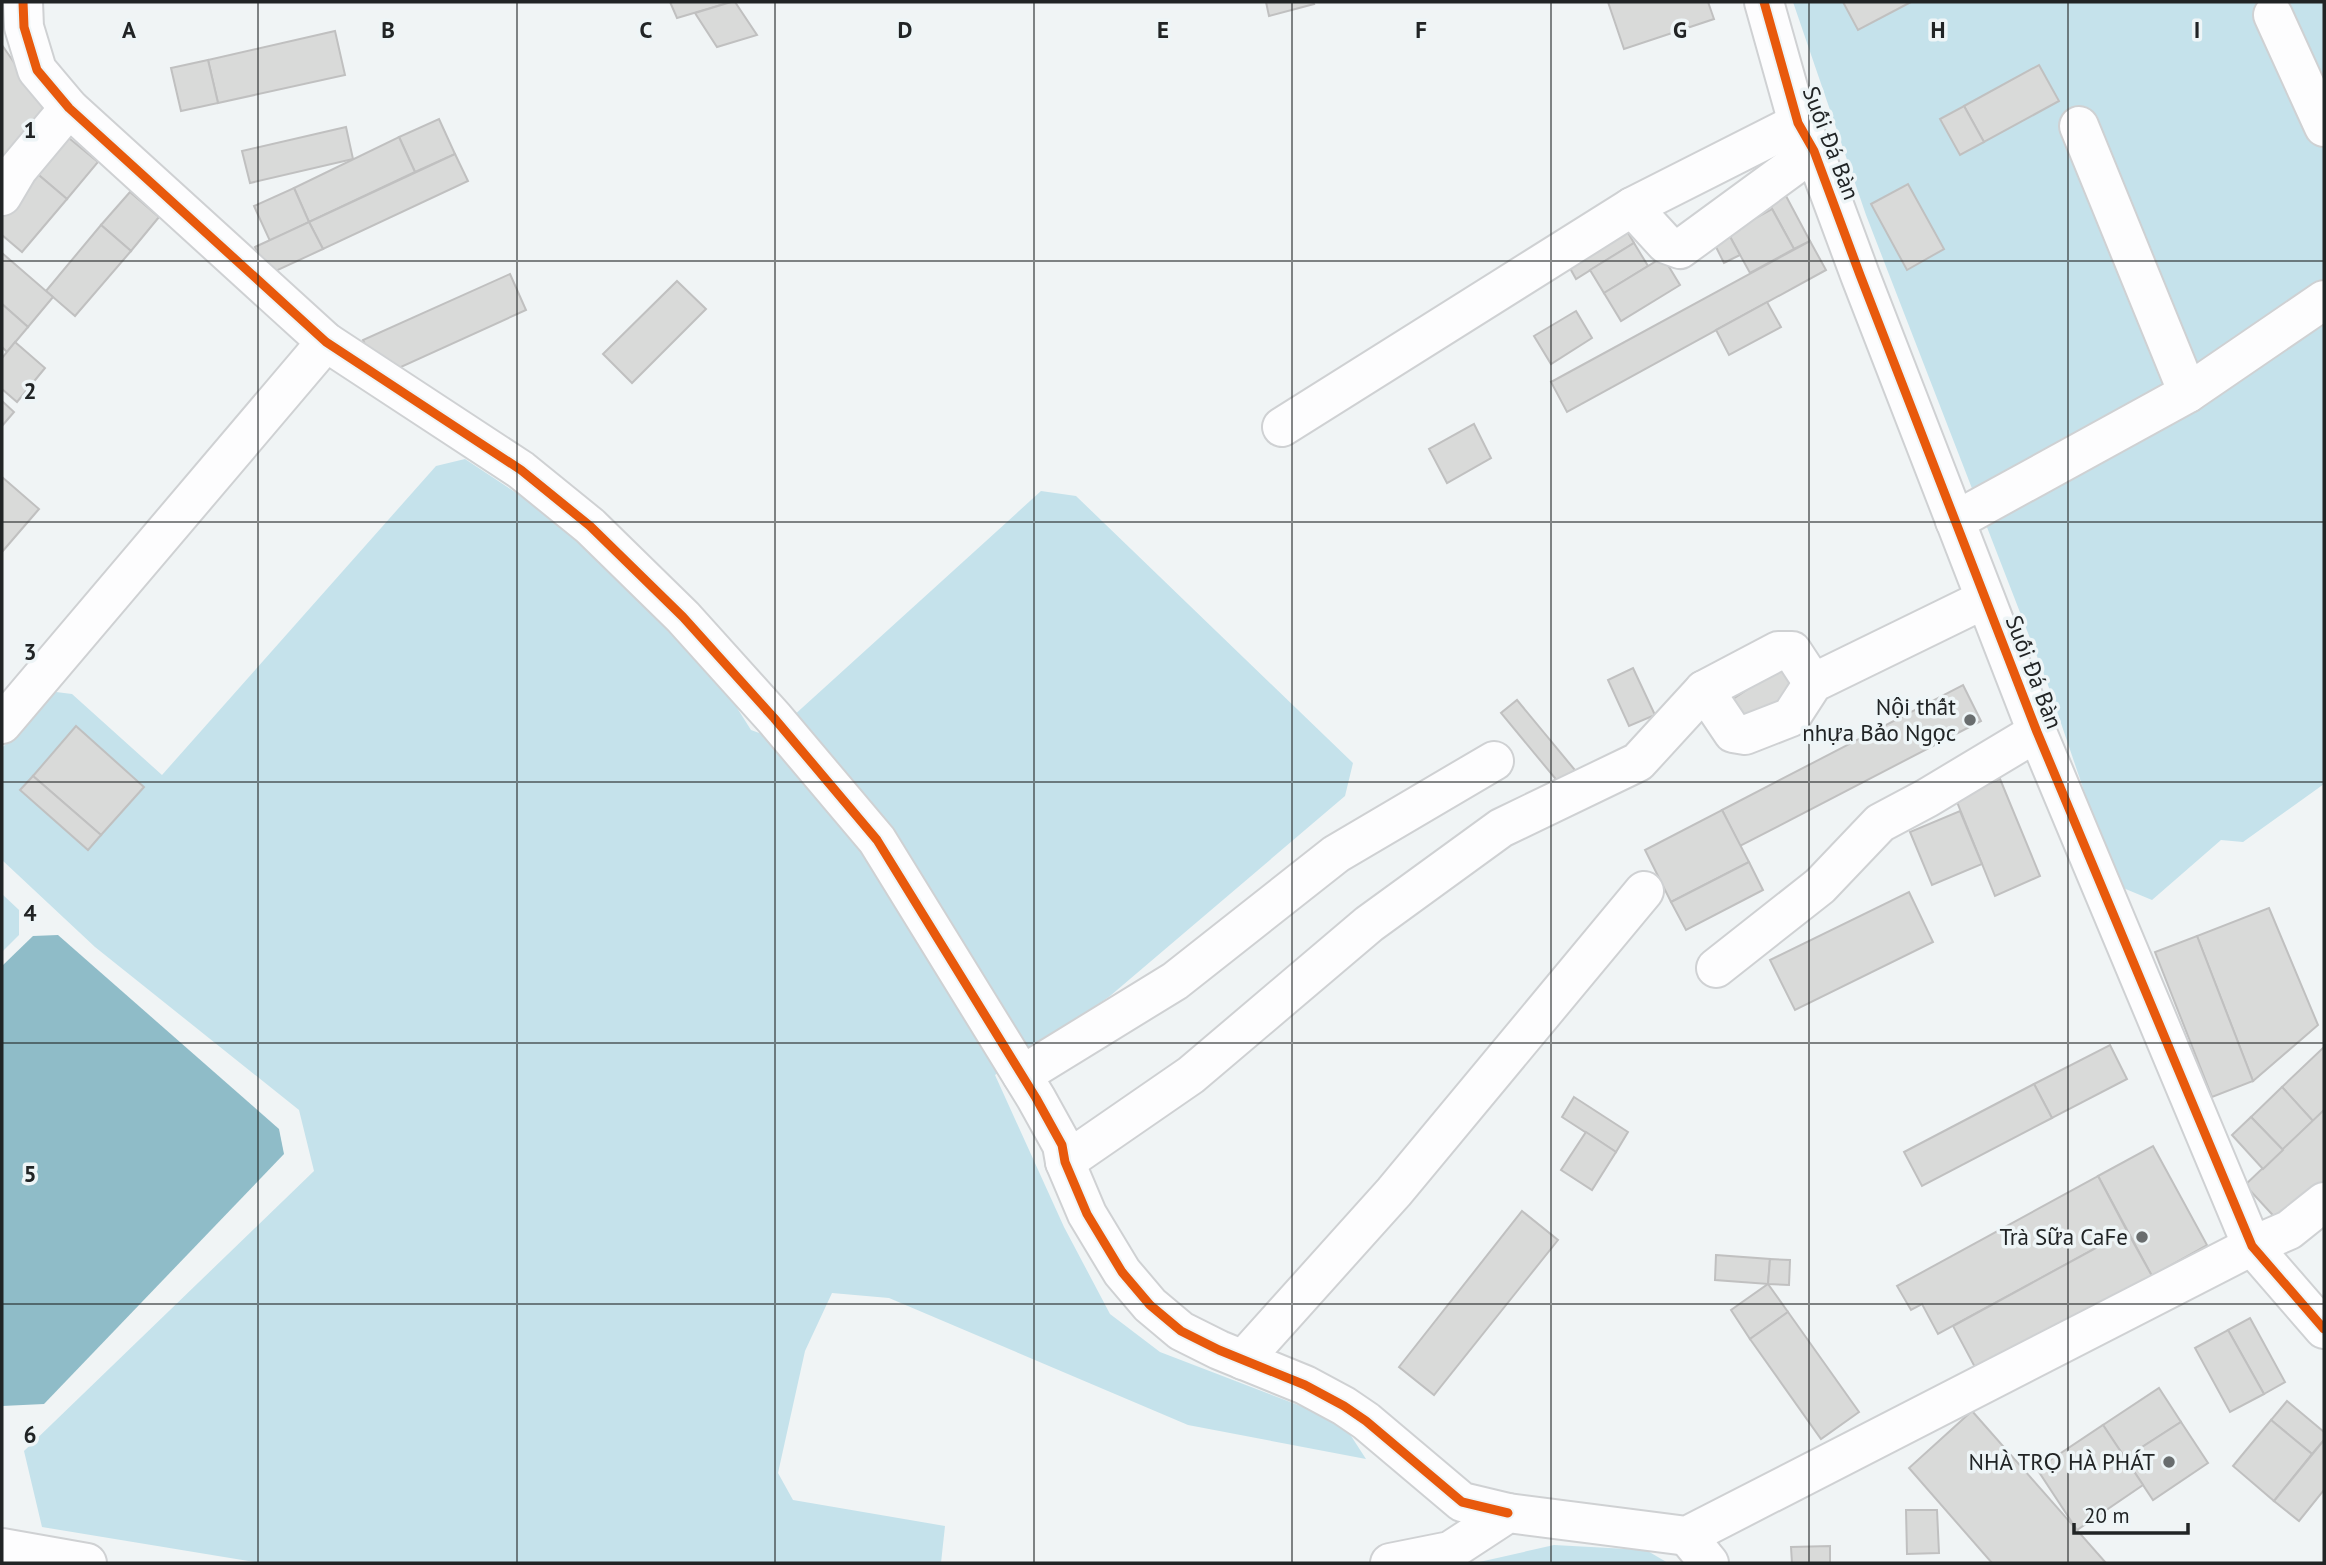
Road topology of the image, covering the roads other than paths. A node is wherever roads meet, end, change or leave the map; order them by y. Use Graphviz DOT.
graph roads {
  1 [pos="23,2"];
  2 [pos="1764,2"];
  3 [pos="2273,15"];
  4 [pos="69,107"];
  5 [pos="2079,126"];
  6 [pos="2324,127"];
  7 [pos="1806,137"];
  8 [pos="2,196"];
  9 [pos="1632,207"];
  10 [pos="2324,300"];
  11 [pos="326,342"];
  12 [pos="2188,393"];
  13 [pos="1282,427"];
  14 [pos="1955,521"];
  15 [pos="1985,599"];
  16 [pos="1813,683"];
  17 [pos="1704,690"];
  18 [pos="2,724"];
  19 [pos="2036,732"];
  20 [pos="1494,761"];
  21 [pos="1644,891"];
  22 [pos="1716,968"];
  23 [pos="1022,1075"];
  24 [pos="1065,1162"];
  25 [pos="2324,1202"];
  26 [pos="2252,1246"];
  27 [pos="2324,1329"];
  28 [pos="1243,1360"];
  29 [pos="1508,1513"];
  30 [pos="2,1548"];
  31 [pos="1698,1550"];
  32 [pos="87,1563"];
  33 [pos="1390,1563"];
  1 -- 4 [label="street"];
  2 -- 7 [label="street, Suối Đá Bàn"];
  3 -- 6 [label="street"];
  4 -- 8 [label="street"];
  4 -- 11 [label="street"];
  5 -- 12 [label="street"];
  7 -- 9 [label="street"];
  7 -- 9 [label="street"];
  7 -- 14 [label="street, Suối Đá Bàn"];
  9 -- 13 [label="street"];
  10 -- 12 [label="street"];
  11 -- 18 [label="street"];
  11 -- 23 [label="street"];
  12 -- 14 [label="street"];
  14 -- 15 [label="street, Suối Đá Bàn"];
  15 -- 16 [label="street"];
  15 -- 19 [label="street, Suối Đá Bàn"];
  16 -- 17 [label="street"];
  16 -- 17 [label="street"];
  17 -- 24 [label="street"];
  19 -- 22 [label="street"];
  19 -- 26 [label="street, Suối Đá Bàn"];
  20 -- 23 [label="street"];
  21 -- 28 [label="street"];
  23 -- 24 [label="street"];
  24 -- 28 [label="street"];
  25 -- 26 [label="street"];
  26 -- 27 [label="street, Suối Đá Bàn"];
  26 -- 31 [label="street"];
  28 -- 29 [label="street"];
  29 -- 31 [label="street"];
  29 -- 33 [label="street"];
  30 -- 32 [label="street"];
}
